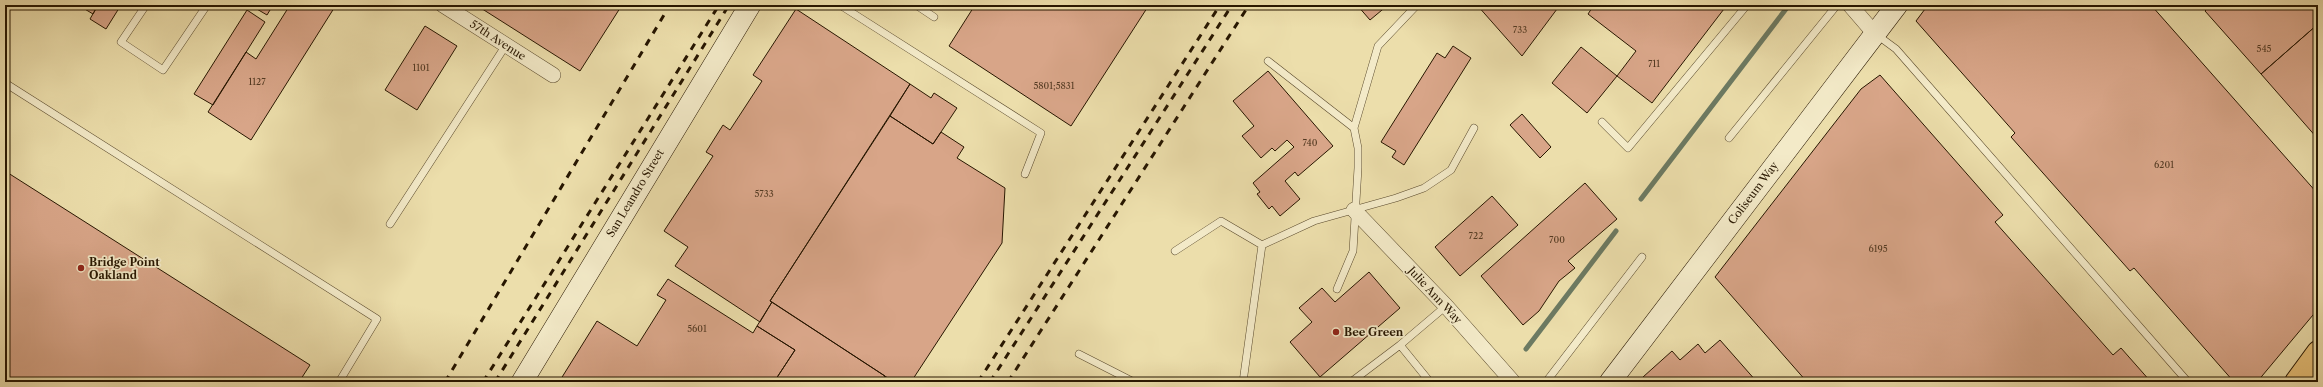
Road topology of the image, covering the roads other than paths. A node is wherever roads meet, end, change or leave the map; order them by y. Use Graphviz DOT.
graph roads {
  1 [pos="146,5"];
  2 [pos="207,5"];
  3 [pos="443,5"];
  4 [pos="750,5"];
  5 [pos="840,5"];
  6 [pos="916,5"];
  7 [pos="1747,5"];
  8 [pos="1837,5"];
  9 [pos="1850,5"];
  10 [pos="1897,5"];
  11 [pos="1415,6"];
  12 [pos="934,17"];
  13 [pos="1875,34"];
  14 [pos="506,45"];
  15 [pos="1268,61"];
  16 [pos="553,75"];
  17 [pos="5,83"];
  18 [pos="1602,122"];
  19 [pos="1354,128"];
  20 [pos="1474,128"];
  21 [pos="1729,138"];
  22 [pos="1026,174"];
  23 [pos="1354,210"];
  24 [pos="390,224"];
  25 [pos="1262,246"];
  26 [pos="1175,251"];
  27 [pos="1642,256"];
  28 [pos="1337,289"];
  29 [pos="1446,306"];
  30 [pos="1400,345"];
  31 [pos="2318,352"];
  32 [pos="1079,354"];
  33 [pos="339,382"];
  34 [pos="522,382"];
  35 [pos="1134,382"];
  36 [pos="1243,382"];
  37 [pos="1351,382"];
  38 [pos="1430,382"];
  39 [pos="1513,382"];
  40 [pos="1546,382"];
  41 [pos="1610,382"];
  42 [pos="2188,382"];
  43 [pos="2296,382"];
  1 -- 2 [label="lane"];
  3 -- 14 [label="street, 57th Avenue"];
  4 -- 34 [label="street, San Leandro Street"];
  5 -- 22 [label="lane"];
  6 -- 12 [label="lane"];
  7 -- 18 [label="lane"];
  8 -- 21 [label="lane"];
  9 -- 13 [label="street"];
  10 -- 13 [label="street, Coliseum Way"];
  11 -- 19 [label="lane"];
  13 -- 41 [label="street, Coliseum Way"];
  13 -- 42 [label="lane"];
  14 -- 16 [label="street, 57th Avenue"];
  14 -- 24 [label="lane"];
  15 -- 19 [label="lane"];
  17 -- 33 [label="lane"];
  19 -- 23 [label="lane"];
  20 -- 23 [label="lane"];
  23 -- 25 [label="lane"];
  23 -- 28 [label="lane"];
  23 -- 29 [label="street, Julie Ann Way"];
  25 -- 26 [label="lane"];
  25 -- 36 [label="lane"];
  27 -- 40 [label="lane"];
  29 -- 30 [label="lane"];
  29 -- 39 [label="street, Julie Ann Way"];
  30 -- 37 [label="lane"];
  30 -- 38 [label="lane"];
  31 -- 43 [label="highway"];
  32 -- 35 [label="lane"];
}
